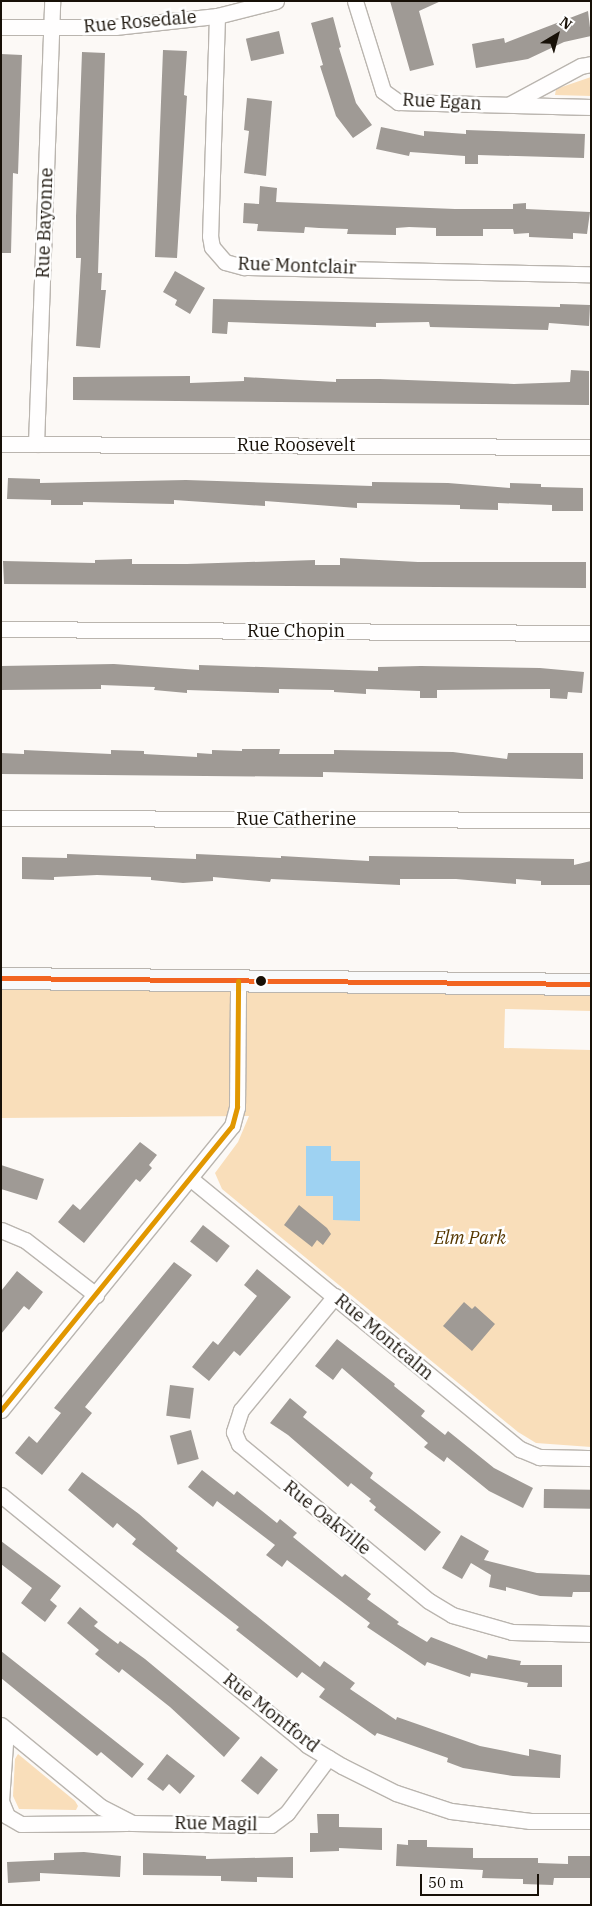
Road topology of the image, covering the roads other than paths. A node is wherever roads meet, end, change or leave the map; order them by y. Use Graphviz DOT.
graph roads {
  1 [pos="52,1"];
  2 [pos="276,1"];
  3 [pos="356,1"];
  4 [pos="217,16"];
  5 [pos="1,26"];
  6 [pos="51,28"];
  7 [pos="591,64"];
  8 [pos="509,104"];
  9 [pos="591,107"];
  10 [pos="591,274"];
  11 [pos="1,444"];
  12 [pos="36,444"];
  13 [pos="591,447"];
  14 [pos="1,629"];
  15 [pos="591,633"];
  16 [pos="1,818"];
  17 [pos="591,820"];
  18 [pos="1,978"];
  19 [pos="238,981"];
  20 [pos="591,984"];
  21 [pos="191,1179"];
  22 [pos="1,1230"];
  23 [pos="96,1295"];
  24 [pos="335,1296"];
  25 [pos="1,1410"];
  26 [pos="591,1458"];
  27 [pos="1,1495"];
  28 [pos="591,1634"];
  29 [pos="4,1728"];
  30 [pos="328,1758"];
  31 [pos="1,1801"];
  32 [pos="591,1821"];
  33 [pos="132,1823"];
  1 -- 6 [label="street, Rue Bayonne"];
  2 -- 4 [label="street, Rue Rosedale"];
  3 -- 8 [label="street, Rue Egan"];
  4 -- 6 [label="street, Rue Rosedale"];
  4 -- 10 [label="street, Rue Montclair"];
  5 -- 6 [label="street, Rue Rosedale"];
  6 -- 12 [label="street, Rue Bayonne"];
  7 -- 8 [label="street, Rue Egan"];
  8 -- 9 [label="street, Rue Egan"];
  11 -- 12 [label="street, Rue Roosevelt"];
  12 -- 13 [label="street, Rue Roosevelt"];
  14 -- 15 [label="street, Rue Chopin"];
  16 -- 17 [label="street, Rue Catherine"];
  18 -- 19 [label="street"];
  19 -- 20 [label="street"];
  19 -- 21 [label="street"];
  21 -- 23 [label="street"];
  21 -- 24 [label="street, Rue Montcalm"];
  22 -- 23 [label="street"];
  23 -- 25 [label="street"];
  24 -- 26 [label="street, Rue Montcalm"];
  24 -- 28 [label="street, Rue Oakville"];
  27 -- 30 [label="street, Rue Montford"];
  29 -- 31 [label="street, Rue Magil"];
  29 -- 33 [label="street, Rue Magil"];
  30 -- 32 [label="street, Rue Montford"];
  30 -- 33 [label="street, Rue Magil"];
  31 -- 33 [label="street, Rue Magil"];
}
